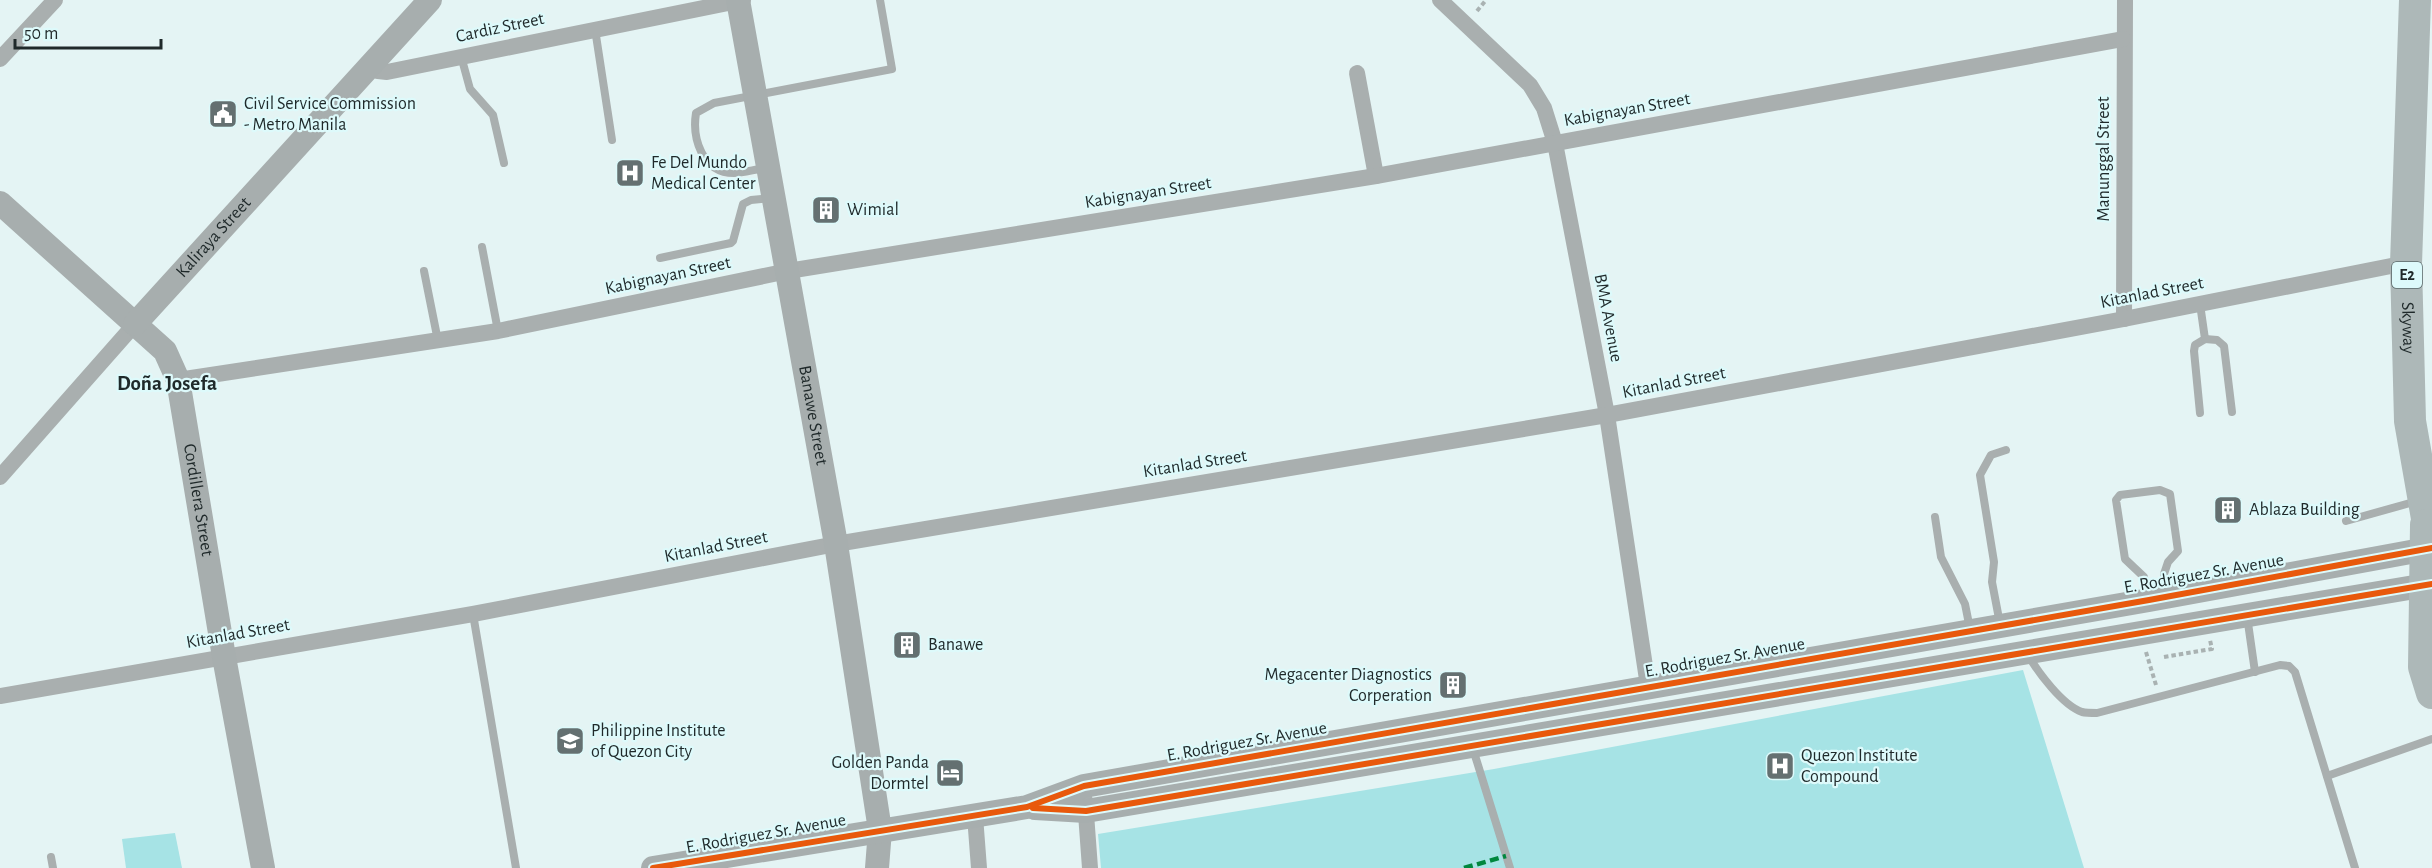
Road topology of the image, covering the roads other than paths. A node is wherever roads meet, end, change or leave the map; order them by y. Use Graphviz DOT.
graph roads {
  1 [pos="55,0"];
  2 [pos="430,0"];
  3 [pos="738,0"];
  4 [pos="743,0"];
  5 [pos="880,0"];
  6 [pos="1440,0"];
  7 [pos="2125,0"];
  8 [pos="2415,0"];
  9 [pos="595,28"];
  10 [pos="2123,39"];
  11 [pos="461,56"];
  12 [pos="0,59"];
  13 [pos="371,66"];
  14 [pos="1357,73"];
  15 [pos="754,96"];
  16 [pos="612,140"];
  17 [pos="1555,143"];
  18 [pos="504,163"];
  19 [pos="767,168"];
  20 [pos="1376,176"];
  21 [pos="773,198"];
  22 [pos="0,203"];
  23 [pos="482,247"];
  24 [pos="660,258"];
  25 [pos="2396,265"];
  26 [pos="424,271"];
  27 [pos="788,271"];
  28 [pos="2200,304"];
  29 [pos="2124,319"];
  30 [pos="135,324"];
  31 [pos="498,331"];
  32 [pos="2205,339"];
  33 [pos="438,341"];
  34 [pos="178,380"];
  35 [pos="2232,412"];
  36 [pos="2200,413"];
  37 [pos="1606,415"];
  38 [pos="2006,450"];
  39 [pos="0,477"];
  40 [pos="1935,517"];
  41 [pos="2346,521"];
  42 [pos="2425,529"];
  43 [pos="836,544"];
  44 [pos="2432,584"];
  45 [pos="2158,599"];
  46 [pos="473,614"];
  47 [pos="2247,616"];
  48 [pos="2000,625"];
  49 [pos="1971,630"];
  50 [pos="2026,653"];
  51 [pos="224,657"];
  52 [pos="2255,672"];
  53 [pos="1648,686"];
  54 [pos="2432,693"];
  55 [pos="0,696"];
  56 [pos="2432,739"];
  57 [pos="1472,746"];
  58 [pos="2326,776"];
  59 [pos="1084,786"];
  60 [pos="1027,807"];
  61 [pos="1086,811"];
  62 [pos="975,816"];
  63 [pos="880,830"];
  64 [pos="51,856"];
  65 [pos="748,860"];
  66 [pos="53,868"];
  67 [pos="263,868"];
  68 [pos="516,868"];
  69 [pos="653,868"];
  70 [pos="877,868"];
  71 [pos="979,868"];
  72 [pos="1090,868"];
  73 [pos="1510,868"];
  74 [pos="2355,868"];
  1 -- 12 [label="street"];
  2 -- 13 [label="main road, Kaliraya Street"];
  3 -- 4 [label="street, Cardiz Street"];
  3 -- 9 [label="street, Cardiz Street"];
  3 -- 15 [label="main road, Banawe Street"];
  5 -- 15 [label="lane"];
  6 -- 17 [label="street, BMA Avenue"];
  7 -- 10 [label="street, Manunggal Street"];
  8 -- 42 [label="highway, Skyway / E2"];
  9 -- 11 [label="street, Cardiz Street"];
  9 -- 16 [label="lane"];
  10 -- 17 [label="street, Kabignayan Street"];
  10 -- 29 [label="street, Manunggal Street"];
  11 -- 13 [label="street, Cardiz Street"];
  11 -- 18 [label="lane"];
  13 -- 30 [label="main road, Kaliraya Street"];
  14 -- 20 [label="street"];
  15 -- 19 [label="main road, Banawe Street"];
  15 -- 19 [label="lane"];
  17 -- 20 [label="street, Kabignayan Street"];
  17 -- 37 [label="street, BMA Avenue"];
  19 -- 21 [label="main road, Banawe Street"];
  20 -- 27 [label="street, Kabignayan Street"];
  21 -- 24 [label="lane"];
  21 -- 27 [label="main road, Banawe Street"];
  22 -- 30 [label="main road, Cordillera Street"];
  23 -- 31 [label="lane"];
  25 -- 28 [label="street, Kitanlad Street"];
  26 -- 33 [label="lane"];
  27 -- 31 [label="street, Kabignayan Street"];
  27 -- 43 [label="main road, Banawe Street"];
  28 -- 29 [label="street, Kitanlad Street"];
  28 -- 32 [label="lane"];
  29 -- 37 [label="street, Kitanlad Street"];
  30 -- 34 [label="main road, Cordillera Street"];
  30 -- 39 [label="street, Kaliraya Street"];
  31 -- 33 [label="street, Kabignayan Street"];
  32 -- 35 [label="lane"];
  32 -- 36 [label="lane"];
  33 -- 34 [label="street, Kabignayan Street"];
  34 -- 51 [label="main road, Cordillera Street"];
  37 -- 43 [label="street, Kitanlad Street"];
  37 -- 53 [label="street, BMA Avenue"];
  38 -- 48 [label="lane"];
  40 -- 49 [label="lane"];
  41 -- 42 [label="lane"];
  42 -- 45 [label="main road, E. Rodriguez Sr. Avenue"];
  42 -- 54 [label="highway, Skyway"];
  43 -- 46 [label="street, Kitanlad Street"];
  43 -- 63 [label="main road, Banawe Street"];
  44 -- 47 [label="main road, E. Rodriguez Sr. Avenue"];
  45 -- 45 [label="lane"];
  45 -- 48 [label="main road, E. Rodriguez Sr. Avenue"];
  46 -- 51 [label="street, Kitanlad Street"];
  46 -- 68 [label="lane"];
  47 -- 50 [label="main road, E. Rodriguez Sr. Avenue"];
  47 -- 52 [label="lane"];
  48 -- 49 [label="main road, E. Rodriguez Sr. Avenue"];
  49 -- 53 [label="main road, E. Rodriguez Sr. Avenue"];
  50 -- 52 [label="lane"];
  50 -- 57 [label="main road, E. Rodriguez Sr. Avenue"];
  51 -- 55 [label="street, Kitanlad Street"];
  51 -- 67 [label="main road, Cordillera Street"];
  52 -- 58 [label="lane"];
  53 -- 59 [label="main road, E. Rodriguez Sr. Avenue"];
  56 -- 58 [label="lane"];
  57 -- 61 [label="main road, E. Rodriguez Sr. Avenue"];
  57 -- 73 [label="lane"];
  58 -- 74 [label="lane"];
  59 -- 60 [label="main road, E. Rodriguez Sr. Avenue"];
  59 -- 61 [label="street"];
  60 -- 61 [label="main road, E. Rodriguez Sr. Avenue"];
  60 -- 62 [label="main road, E. Rodriguez Sr. Avenue"];
  61 -- 72 [label="street"];
  62 -- 63 [label="main road, E. Rodriguez Sr. Avenue"];
  62 -- 71 [label="street"];
  63 -- 65 [label="main road, E. Rodriguez Sr. Avenue"];
  63 -- 70 [label="main road, Banawe Street"];
  64 -- 66 [label="lane"];
  65 -- 69 [label="main road, E. Rodriguez Sr. Avenue"];
}
